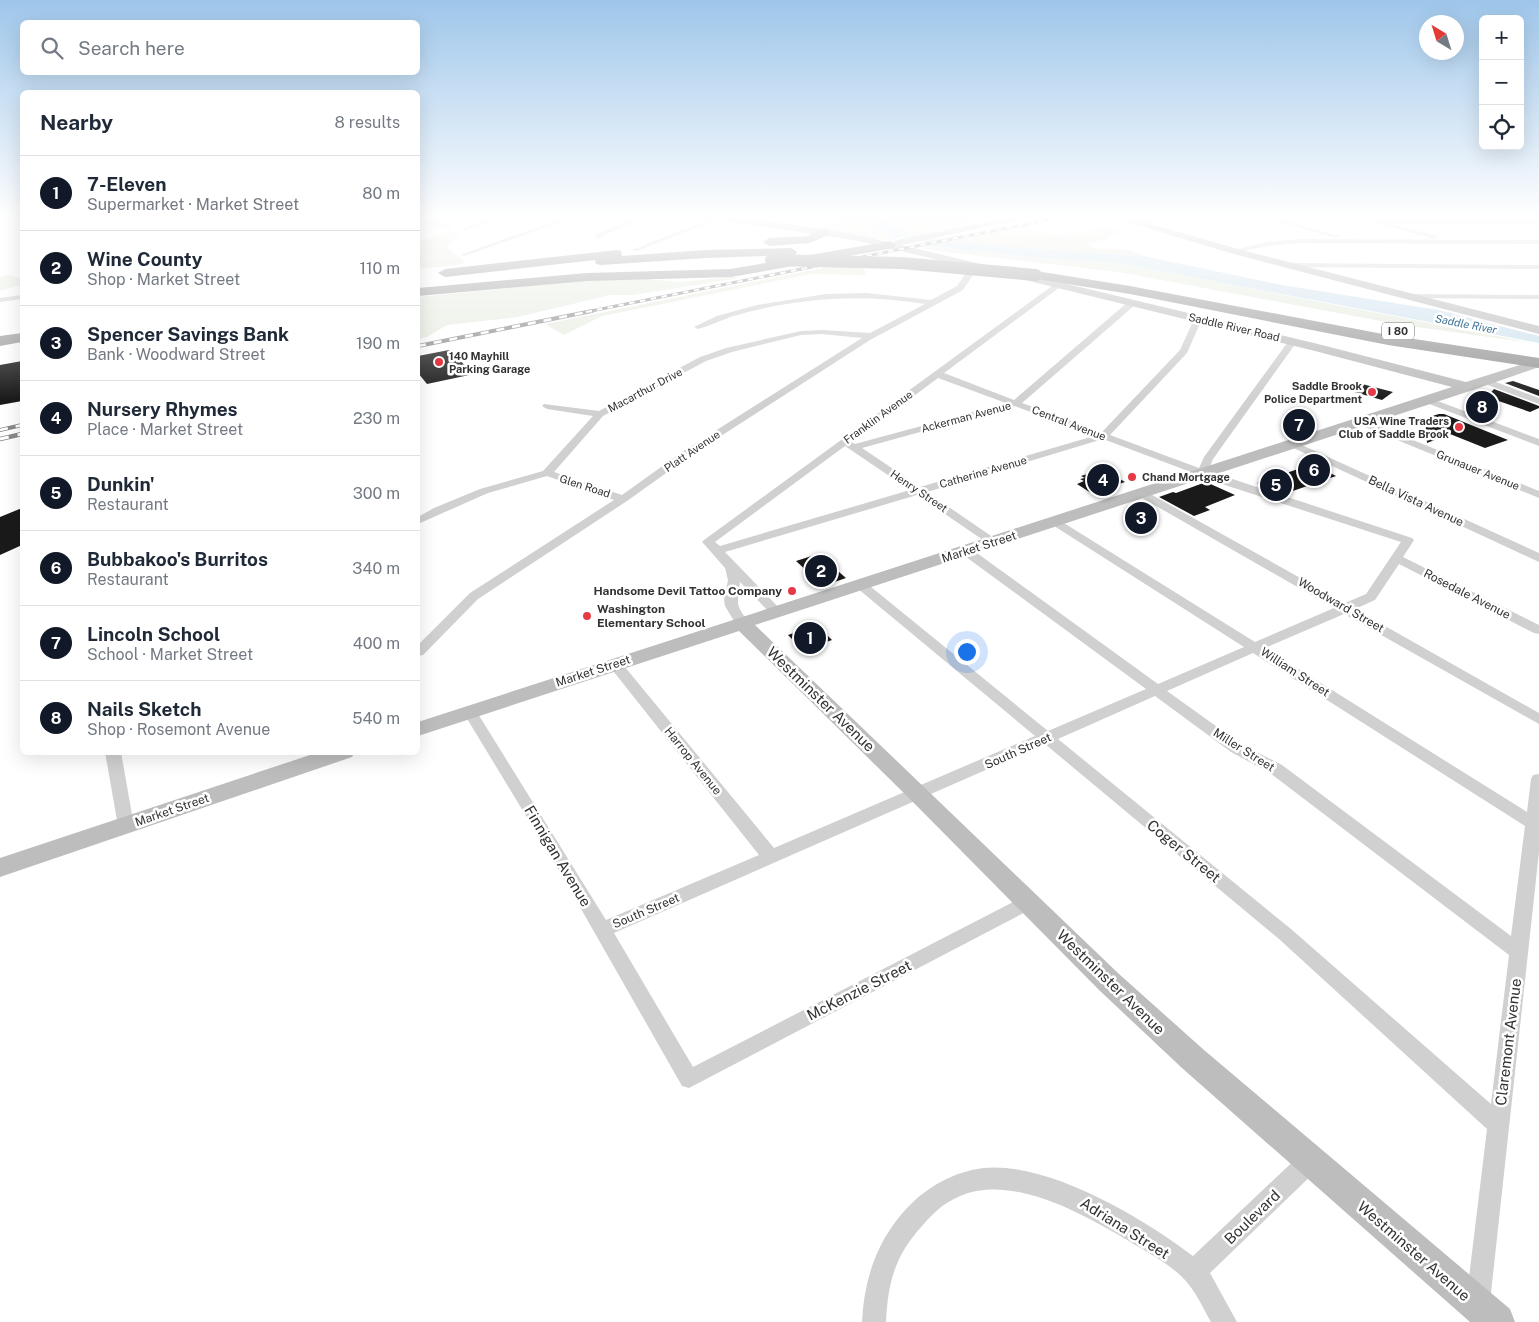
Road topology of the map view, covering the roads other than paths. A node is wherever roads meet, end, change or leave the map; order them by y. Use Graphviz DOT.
graph roads {
  1 [pos="441,277"];
  2 [pos="543,277"];
  3 [pos="602,277"];
  4 [pos="968,277"];
  5 [pos="1022,277"];
  6 [pos="1074,277"];
  7 [pos="1336,277"];
  8 [pos="423,278"];
  9 [pos="1058,285"];
  10 [pos="420,289"];
  11 [pos="420,289"];
  12 [pos="1411,296"];
  13 [pos="20,297"];
  14 [pos="1539,297"];
  15 [pos="0,300"];
  16 [pos="934,303"];
  17 [pos="1132,303"];
  18 [pos="1198,319"];
  19 [pos="698,327"];
  20 [pos="20,329"];
  21 [pos="1539,330"];
  22 [pos="0,332"];
  23 [pos="20,334"];
  24 [pos="872,336"];
  25 [pos="0,337"];
  26 [pos="20,338"];
  27 [pos="0,341"];
  28 [pos="1293,341"];
  29 [pos="1533,359"];
  30 [pos="937,374"];
  31 [pos="1484,381"];
  32 [pos="1468,387"];
  33 [pos="1426,400"];
  34 [pos="1539,401"];
  35 [pos="1016,403"];
  36 [pos="547,406"];
  37 [pos="600,414"];
  38 [pos="1361,422"];
  39 [pos="1104,436"];
  40 [pos="1539,443"];
  41 [pos="850,444"];
  42 [pos="1292,444"];
  43 [pos="547,473"];
  44 [pos="1202,473"];
  45 [pos="919,491"];
  46 [pos="1141,494"];
  47 [pos="1539,495"];
  48 [pos="623,499"];
  49 [pos="420,520"];
  50 [pos="1056,522"];
  51 [pos="1408,540"];
  52 [pos="992,542"];
  53 [pos="717,551"];
  54 [pos="966,551"];
  55 [pos="1396,558"];
  56 [pos="1539,558"];
  57 [pos="729,564"];
  58 [pos="861,585"];
  59 [pos="1346,608"];
  60 [pos="777,612"];
  61 [pos="742,623"];
  62 [pos="1539,630"];
  63 [pos="1256,647"];
  64 [pos="420,650"];
  65 [pos="615,664"];
  66 [pos="1157,690"];
  67 [pos="470,712"];
  68 [pos="1539,719"];
  69 [pos="420,728"];
  70 [pos="1047,738"];
  71 [pos="114,755"];
  72 [pos="332,755"];
  73 [pos="1539,779"];
  74 [pos="919,794"];
  75 [pos="1534,824"];
  76 [pos="126,826"];
  77 [pos="771,857"];
  78 [pos="0,868"];
  79 [pos="1029,902"];
  80 [pos="602,930"];
  81 [pos="1519,952"];
  82 [pos="689,1079"];
  83 [pos="1499,1125"];
  84 [pos="1310,1161"];
  85 [pos="1194,1272"];
  86 [pos="1487,1314"];
  87 [pos="874,1322"];
  88 [pos="1225,1322"];
  1 -- 8 [label="highway, I 80, bridge"];
  2 -- 11 [label="highway, I 80, bridge"];
  3 -- 10 [label="highway"];
  4 -- 16 [label="street, Platt Avenue"];
  5 -- 9 [label="street, Saddle River Road"];
  6 -- 29 [label="highway, I 80"];
  7 -- 12 [label="street"];
  9 -- 17 [label="street, Saddle River Road"];
  9 -- 30 [label="street, Franklin Avenue"];
  12 -- 14 [label="street"];
  12 -- 21 [label="street"];
  13 -- 15 [label="street"];
  16 -- 19 [label="street"];
  16 -- 24 [label="street, Platt Avenue"];
  17 -- 18 [label="street, Saddle River Road"];
  17 -- 35 [label="street, Ackerman Avenue"];
  18 -- 28 [label="street, Saddle River Road"];
  18 -- 39 [label="street"];
  20 -- 22 [label="highway"];
  23 -- 25 [label="highway"];
  24 -- 37 [label="street, Macarthur Drive"];
  24 -- 48 [label="street, Platt Avenue"];
  26 -- 27 [label="highway"];
  28 -- 32 [label="street, Saddle River Road"];
  28 -- 44 [label="street"];
  29 -- 31 [label="street, Market Street"];
  30 -- 35 [label="street, Central Avenue"];
  30 -- 41 [label="street, Franklin Avenue"];
  31 -- 32 [label="street, Market Street"];
  31 -- 34 [label="street"];
  32 -- 33 [label="street, Market Street"];
  33 -- 38 [label="street, Market Street"];
  33 -- 40 [label="street"];
  35 -- 39 [label="street, Central Avenue"];
  35 -- 41 [label="street, Ackerman Avenue"];
  36 -- 37 [label="street"];
  37 -- 43 [label="street, Macarthur Drive"];
  38 -- 42 [label="street, Market Street"];
  38 -- 47 [label="street, Grunauer Avenue"];
  39 -- 44 [label="street, Central Avenue"];
  39 -- 45 [label="street, Catherine Avenue"];
  41 -- 45 [label="street, Henry Street"];
  41 -- 53 [label="street, Franklin Avenue"];
  42 -- 44 [label="street, Market Street"];
  42 -- 56 [label="street, Bella Vista Avenue"];
  43 -- 48 [label="street, Glen Road"];
  43 -- 49 [label="street"];
  44 -- 46 [label="street, Market Street"];
  44 -- 51 [label="street, Central Avenue"];
  45 -- 52 [label="street, Henry Street"];
  45 -- 53 [label="street, Catherine Avenue"];
  46 -- 50 [label="street, Market Street"];
  46 -- 59 [label="street, Woodward Street"];
  48 -- 64 [label="street, Platt Avenue"];
  50 -- 52 [label="street, Market Street"];
  50 -- 63 [label="street, William Street"];
  51 -- 55 [label="street, South Street"];
  52 -- 54 [label="street, Market Street"];
  53 -- 57 [label="street"];
  54 -- 58 [label="street, Market Street"];
  54 -- 66 [label="street, Miller Street"];
  55 -- 59 [label="street, South Street"];
  55 -- 62 [label="street, Rosedale Avenue"];
  57 -- 60 [label="street"];
  57 -- 61 [label="street"];
  58 -- 60 [label="street, Market Street"];
  58 -- 70 [label="street, Coger Street"];
  59 -- 63 [label="street, South Street"];
  59 -- 68 [label="street, Woodward Street"];
  60 -- 61 [label="street, Market Street"];
  61 -- 65 [label="street, Market Street"];
  61 -- 74 [label="street, Westminster Avenue"];
  63 -- 66 [label="street, South Street"];
  63 -- 75 [label="street, William Street"];
  65 -- 67 [label="street, Market Street"];
  65 -- 77 [label="street, Harrop Avenue"];
  66 -- 70 [label="street, South Street"];
  66 -- 81 [label="street, Miller Street"];
  67 -- 69 [label="street, Market Street"];
  67 -- 80 [label="street, Finnigan Avenue"];
  70 -- 74 [label="street, South Street"];
  70 -- 83 [label="street, Coger Street"];
  71 -- 76 [label="street"];
  72 -- 76 [label="street, Market Street"];
  73 -- 75 [label="street, Claremont Avenue"];
  74 -- 77 [label="street, South Street"];
  74 -- 79 [label="street, Westminster Avenue"];
  75 -- 81 [label="street, Claremont Avenue"];
  76 -- 78 [label="street, Market Street"];
  77 -- 80 [label="street, South Street"];
  79 -- 82 [label="street, McKenzie Street"];
  79 -- 84 [label="street, Westminster Avenue"];
  80 -- 82 [label="street, Finnigan Avenue"];
  81 -- 83 [label="street, Claremont Avenue"];
  83 -- 86 [label="street, Claremont Avenue"];
  84 -- 85 [label="street, Boulevard"];
  84 -- 86 [label="street, Westminster Avenue"];
  85 -- 87 [label="street, Adriana Street"];
  85 -- 88 [label="street"];
}
